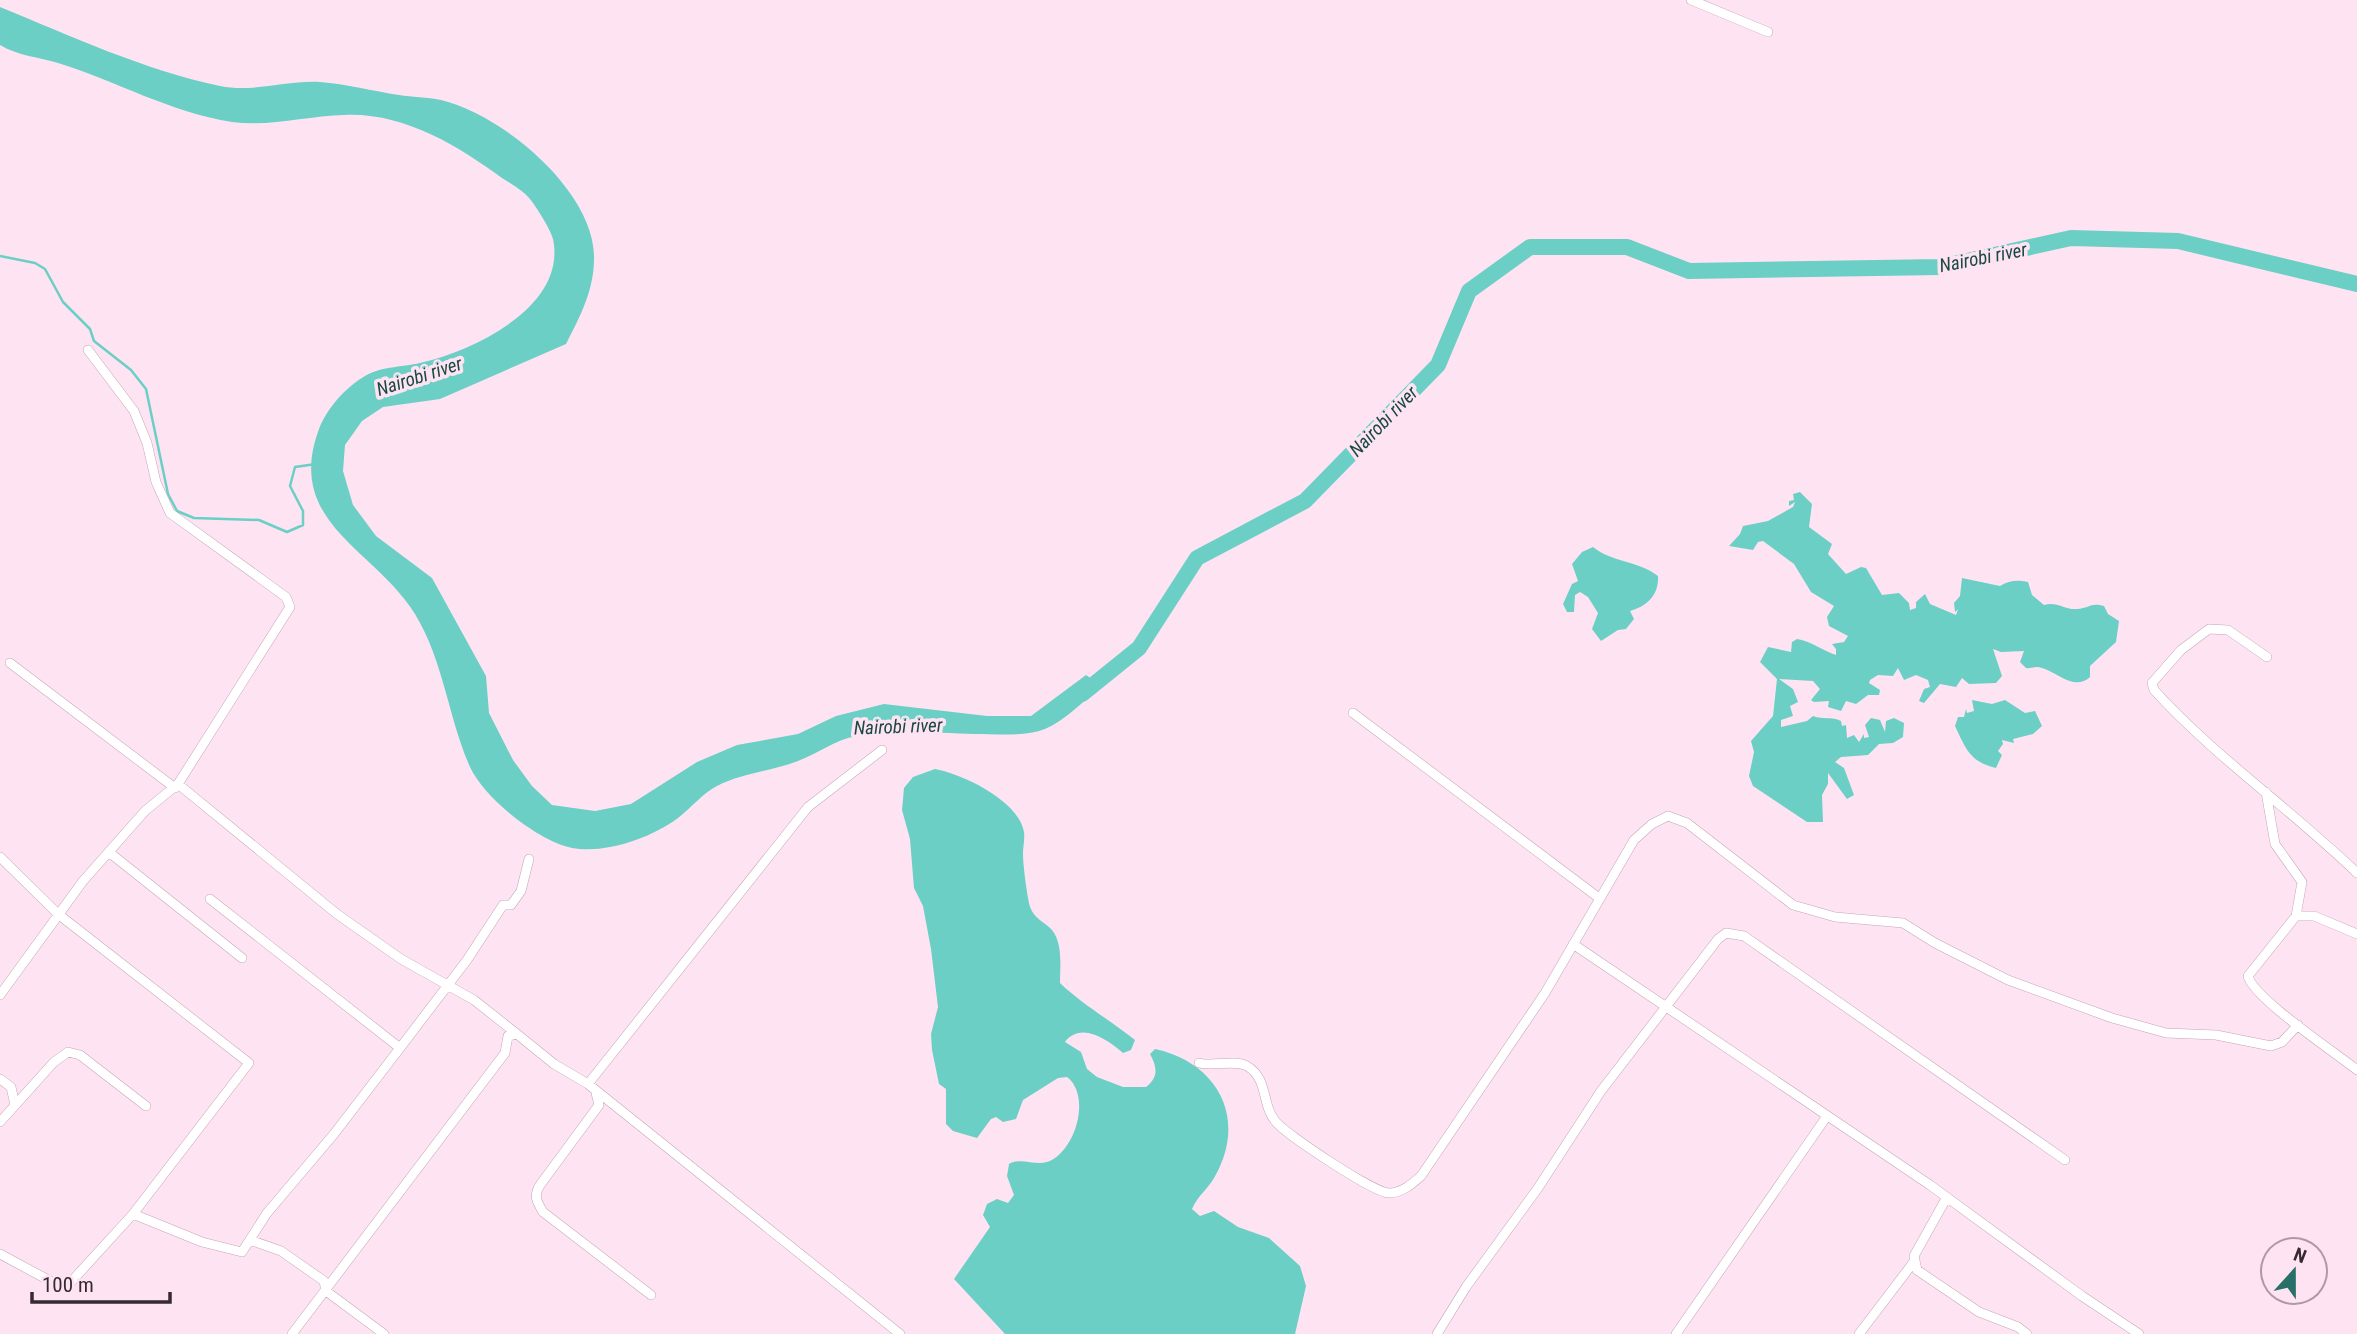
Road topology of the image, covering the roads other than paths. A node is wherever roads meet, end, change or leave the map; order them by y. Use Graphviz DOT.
graph roads {
  1 [pos="1692,0"];
  2 [pos="1768,33"];
  3 [pos="88,351"];
  4 [pos="2267,657"];
  5 [pos="10,663"];
  6 [pos="1353,713"];
  7 [pos="883,750"];
  8 [pos="177,786"];
  9 [pos="2266,792"];
  10 [pos="110,853"];
  11 [pos="0,857"];
  12 [pos="529,859"];
  13 [pos="2357,873"];
  14 [pos="1599,898"];
  15 [pos="210,899"];
  16 [pos="58,914"];
  17 [pos="2296,916"];
  18 [pos="2357,934"];
  19 [pos="1573,944"];
  20 [pos="242,958"];
  21 [pos="447,986"];
  22 [pos="0,995"];
  23 [pos="1664,1008"];
  24 [pos="2298,1025"];
  25 [pos="517,1034"];
  26 [pos="400,1048"];
  27 [pos="1199,1063"];
  28 [pos="2357,1070"];
  29 [pos="0,1079"];
  30 [pos="587,1084"];
  31 [pos="596,1093"];
  32 [pos="15,1105"];
  33 [pos="146,1106"];
  34 [pos="1827,1116"];
  35 [pos="0,1122"];
  36 [pos="2065,1160"];
  37 [pos="1947,1197"];
  38 [pos="133,1214"];
  39 [pos="250,1240"];
  40 [pos="0,1254"];
  41 [pos="1913,1264"];
  42 [pos="326,1291"];
  43 [pos="651,1294"];
  44 [pos="292,1334"];
  45 [pos="384,1334"];
  46 [pos="900,1334"];
  47 [pos="1437,1334"];
  48 [pos="1676,1334"];
  49 [pos="1859,1334"];
  50 [pos="2027,1334"];
  51 [pos="2139,1334"];
  1 -- 2 [label="street"];
  3 -- 8 [label="street"];
  4 -- 9 [label="street"];
  5 -- 8 [label="street"];
  6 -- 14 [label="street"];
  7 -- 30 [label="street"];
  8 -- 10 [label="street"];
  8 -- 21 [label="street"];
  9 -- 13 [label="street"];
  9 -- 17 [label="street"];
  10 -- 16 [label="street"];
  10 -- 20 [label="street"];
  11 -- 16 [label="street"];
  12 -- 21 [label="street"];
  14 -- 19 [label="street"];
  14 -- 24 [label="street"];
  15 -- 26 [label="street"];
  16 -- 22 [label="street"];
  16 -- 38 [label="street"];
  17 -- 18 [label="street"];
  17 -- 24 [label="street"];
  19 -- 23 [label="street"];
  19 -- 27 [label="street"];
  21 -- 25 [label="street"];
  21 -- 26 [label="street"];
  23 -- 34 [label="street"];
  23 -- 36 [label="street"];
  23 -- 47 [label="street"];
  24 -- 28 [label="street"];
  25 -- 30 [label="street"];
  25 -- 42 [label="street"];
  26 -- 39 [label="street"];
  29 -- 32 [label="street"];
  30 -- 31 [label="street"];
  31 -- 43 [label="street"];
  31 -- 46 [label="street"];
  32 -- 33 [label="street"];
  32 -- 35 [label="street"];
  34 -- 37 [label="street"];
  34 -- 48 [label="street"];
  37 -- 41 [label="street"];
  37 -- 51 [label="street"];
  38 -- 39 [label="street"];
  38 -- 40 [label="street"];
  39 -- 42 [label="street"];
  41 -- 49 [label="street"];
  41 -- 50 [label="street"];
  42 -- 44 [label="street"];
  42 -- 45 [label="street"];
}
